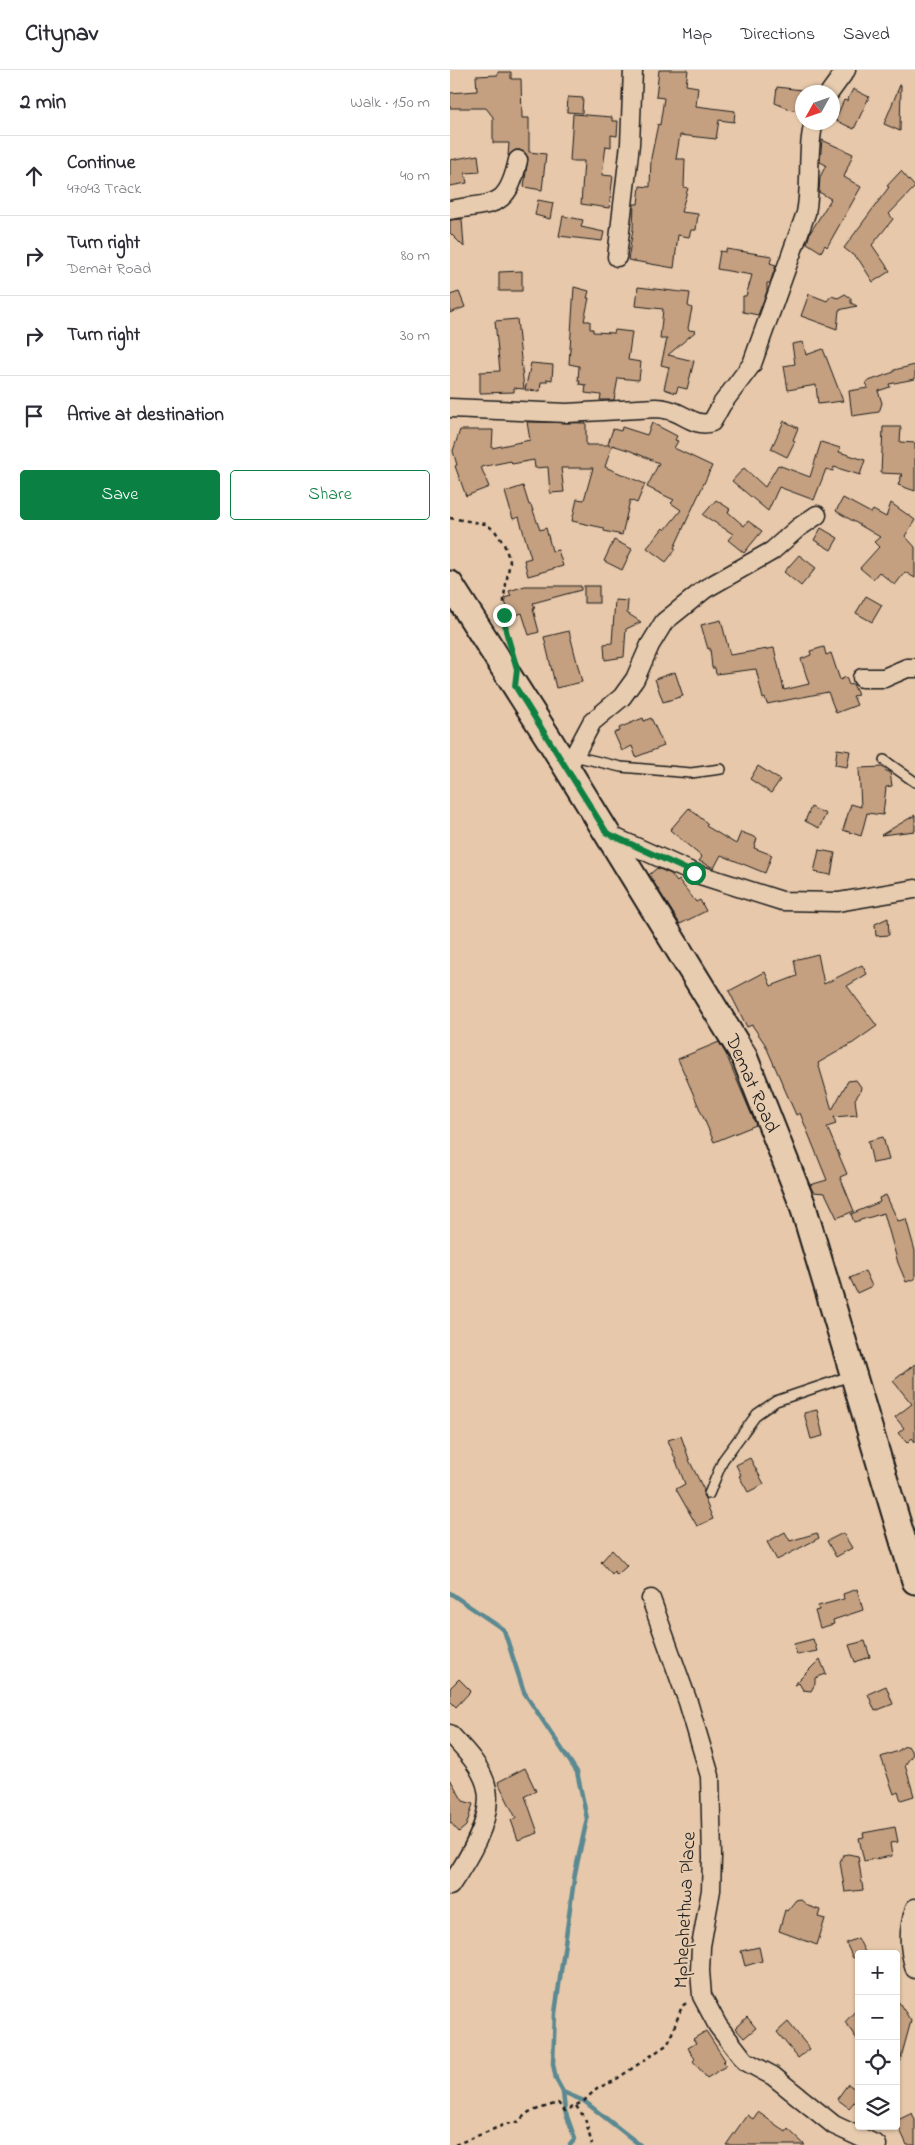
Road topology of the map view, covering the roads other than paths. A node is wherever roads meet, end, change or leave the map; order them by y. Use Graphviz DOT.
graph roads {
  1 [pos="633,70"];
  2 [pos="846,70"];
  3 [pos="835,85"];
  4 [pos="813,130"];
  5 [pos="518,160"];
  6 [pos="450,210"];
  7 [pos="617,257"];
  8 [pos="450,408"];
  9 [pos="818,515"];
  10 [pos="450,584"];
  11 [pos="915,668"];
  12 [pos="862,678"];
  13 [pos="884,760"];
  14 [pos="571,762"];
  15 [pos="721,769"];
  16 [pos="915,782"];
  17 [pos="607,833"];
  18 [pos="915,889"];
  19 [pos="853,1375"];
  20 [pos="709,1494"];
  21 [pos="915,1581"];
  22 [pos="651,1599"];
  23 [pos="450,1734"];
  24 [pos="450,1886"];
  25 [pos="915,1908"];
  26 [pos="915,1969"];
  27 [pos="877,2145"];
  1 -- 7 [label="street"];
  2 -- 3 [label="street"];
  4 -- 8 [label="street"];
  5 -- 6 [label="street"];
  9 -- 14 [label="street"];
  10 -- 14 [label="street, Demat Road"];
  11 -- 12 [label="street"];
  13 -- 16 [label="lane"];
  14 -- 15 [label="lane"];
  14 -- 17 [label="street, Demat Road"];
  17 -- 18 [label="street"];
  17 -- 19 [label="street, Demat Road"];
  19 -- 20 [label="lane"];
  19 -- 21 [label="street, Demat Road"];
  22 -- 27 [label="street, Mphephethwa Place"];
  23 -- 24 [label="street"];
  25 -- 26 [label="street"];
}
